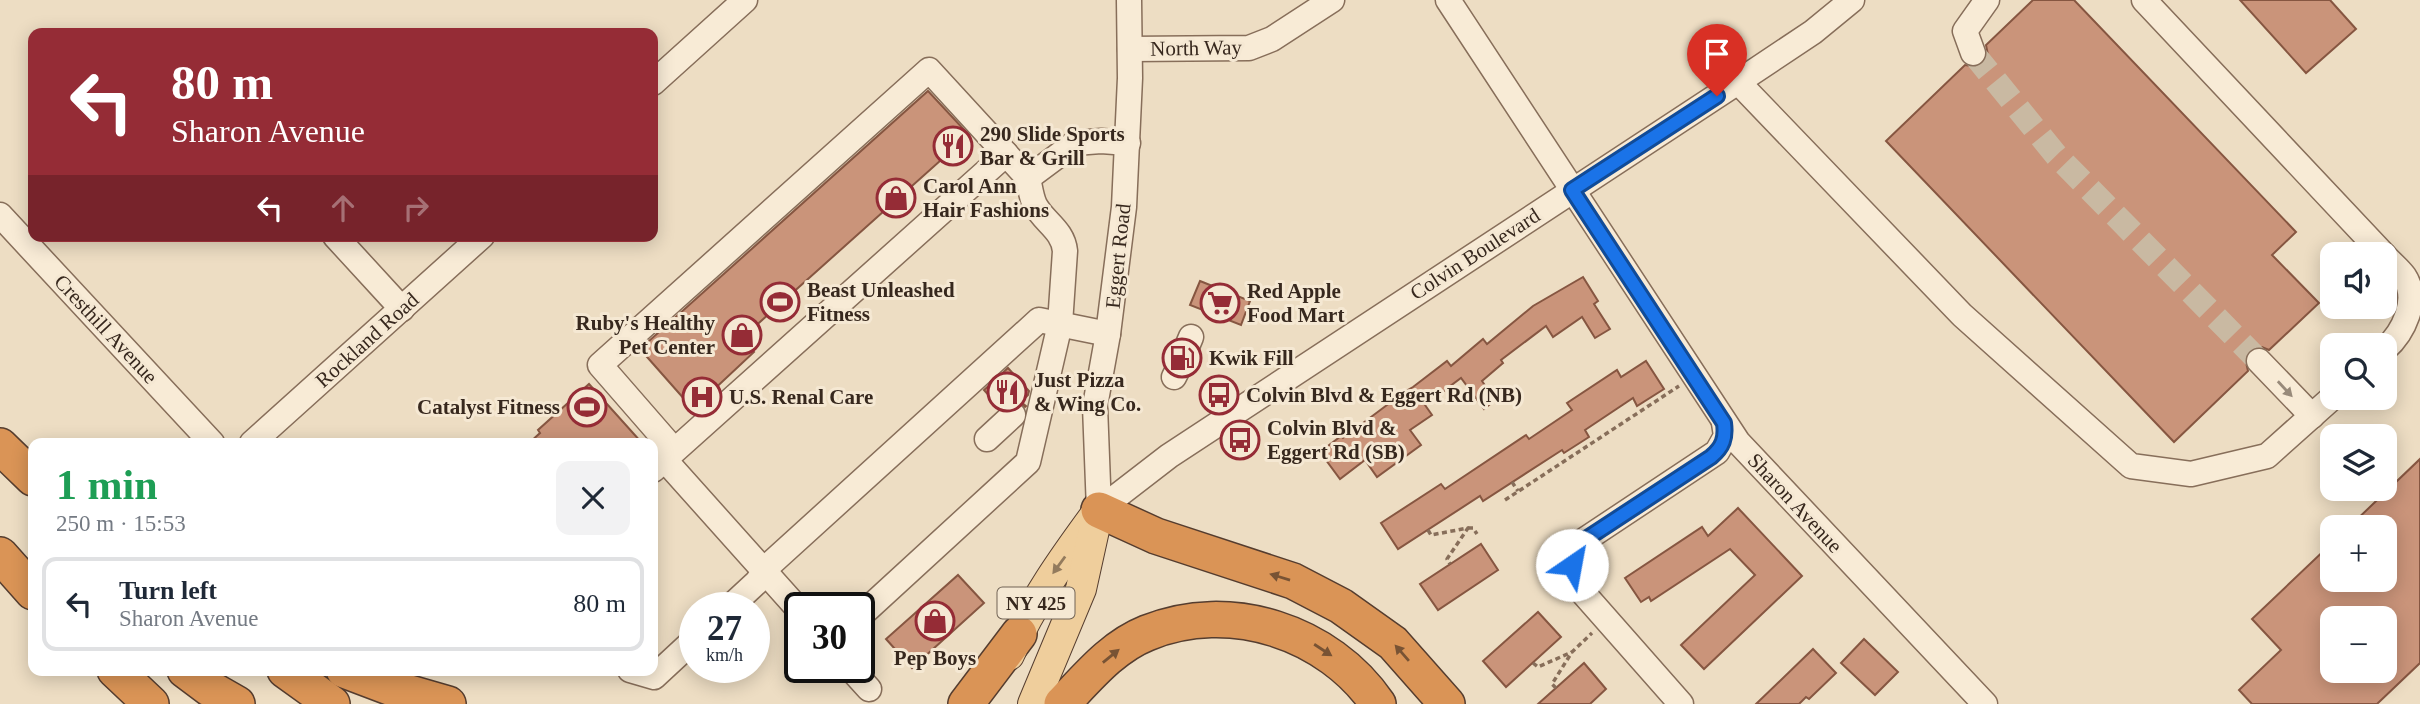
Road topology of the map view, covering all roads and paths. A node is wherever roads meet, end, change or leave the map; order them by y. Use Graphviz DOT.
graph roads {
  1 [pos="745,0"];
  2 [pos="1129,0"];
  3 [pos="1332,0"];
  4 [pos="1448,0"];
  5 [pos="1852,0"];
  6 [pos="1987,0"];
  7 [pos="2144,0"];
  8 [pos="1130,49"];
  9 [pos="1973,53"];
  10 [pos="658,78"];
  11 [pos="1738,82"];
  12 [pos="1128,143"];
  13 [pos="1006,154"];
  14 [pos="1028,177"];
  15 [pos="1572,190"];
  16 [pos="0,215"];
  17 [pos="341,242"];
  18 [pos="475,242"];
  19 [pos="2372,242"];
  20 [pos="2397,269"];
  21 [pos="402,309"];
  22 [pos="1060,324"];
  23 [pos="1108,334"];
  24 [pos="2397,338"];
  25 [pos="2259,361"];
  26 [pos="1680,385"];
  27 [pos="1045,387"];
  28 [pos="2320,409"];
  29 [pos="2312,416"];
  30 [pos="1724,423"];
  31 [pos="207,438"];
  32 [pos="259,438"];
  33 [pos="649,438"];
  34 [pos="987,439"];
  35 [pos="0,446"];
  36 [pos="664,460"];
  37 [pos="28,473"];
  38 [pos="1513,482"];
  39 [pos="1518,491"];
  40 [pos="1505,500"];
  41 [pos="1099,510"];
  42 [pos="1468,528"];
  43 [pos="1428,530"];
  44 [pos="0,531"];
  45 [pos="1477,534"];
  46 [pos="28,552"];
  47 [pos="0,555"];
  48 [pos="1450,564"];
  49 [pos="764,571"];
  50 [pos="28,586"];
  51 [pos="746,592"];
  52 [pos="784,593"];
  53 [pos="875,602"];
  54 [pos="1594,632"];
  55 [pos="1018,634"];
  56 [pos="1572,652"];
  57 [pos="679,654"];
  58 [pos="1533,663"];
  59 [pos="658,673"];
  60 [pos="121,676"];
  61 [pos="192,676"];
  62 [pos="293,676"];
  63 [pos="360,676"];
  64 [pos="864,683"];
  65 [pos="1556,688"];
  66 [pos="869,689"];
  67 [pos="151,704"];
  68 [pos="237,704"];
  69 [pos="332,704"];
  70 [pos="449,704"];
  71 [pos="966,704"];
  72 [pos="988,704"];
  73 [pos="1033,704"];
  74 [pos="1062,704"];
  75 [pos="1378,704"];
  76 [pos="1447,704"];
  77 [pos="1681,704"];
  78 [pos="1985,704"];
  1 -- 10 [label="street"];
  2 -- 8 [label="street, Eggert Road"];
  3 -- 8 [label="street, North Way"];
  4 -- 15 [label="street, Sharon Avenue"];
  5 -- 11 [label="street, Colvin Boulevard"];
  6 -- 9 [label="street"];
  7 -- 19 [label="street"];
  8 -- 12 [label="street, Eggert Road"];
  11 -- 15 [label="street, Colvin Boulevard"];
  11 -- 29 [label="street"];
  12 -- 14 [label="street"];
  12 -- 23 [label="street, Eggert Road"];
  13 -- 14 [label="street"];
  13 -- 33 [label="street"];
  13 -- 36 [label="street"];
  14 -- 22 [label="street"];
  15 -- 30 [label="street, Sharon Avenue"];
  15 -- 41 [label="street, Colvin Boulevard"];
  16 -- 31 [label="street, Cresthill Avenue"];
  17 -- 21 [label="street"];
  18 -- 21 [label="street, Rockland Road"];
  20 -- 24 [label="street"];
  21 -- 32 [label="street, Rockland Road"];
  22 -- 23 [label="street"];
  22 -- 27 [label="street"];
  22 -- 49 [label="street"];
  23 -- 41 [label="street, Eggert Road"];
  25 -- 29 [label="street, one-way"];
  26 -- 39 [label="path"];
  27 -- 34 [label="street"];
  27 -- 53 [label="street"];
  28 -- 29 [label="street"];
  30 -- 77 [label="street"];
  30 -- 78 [label="street, Sharon Avenue"];
  35 -- 37 [label="highway"];
  36 -- 49 [label="street"];
  38 -- 39 [label="path"];
  39 -- 40 [label="path"];
  41 -- 55 [label="main road, NY 425, one-way"];
  41 -- 73 [label="main road"];
  76 -- 41 [label="highway, one-way"];
  42 -- 43 [label="path"];
  42 -- 45 [label="path"];
  42 -- 48 [label="path"];
  44 -- 46 [label="highway"];
  47 -- 50 [label="highway"];
  49 -- 51 [label="street"];
  49 -- 52 [label="street"];
  54 -- 56 [label="path"];
  55 -- 71 [label="highway"];
  55 -- 72 [label="main road, NY 425"];
  56 -- 58 [label="path"];
  56 -- 65 [label="path"];
  57 -- 59 [label="street"];
  60 -- 67 [label="highway"];
  61 -- 68 [label="highway"];
  62 -- 69 [label="highway"];
  63 -- 70 [label="highway"];
  64 -- 66 [label="street"];
  74 -- 75 [label="highway, one-way"];
}
